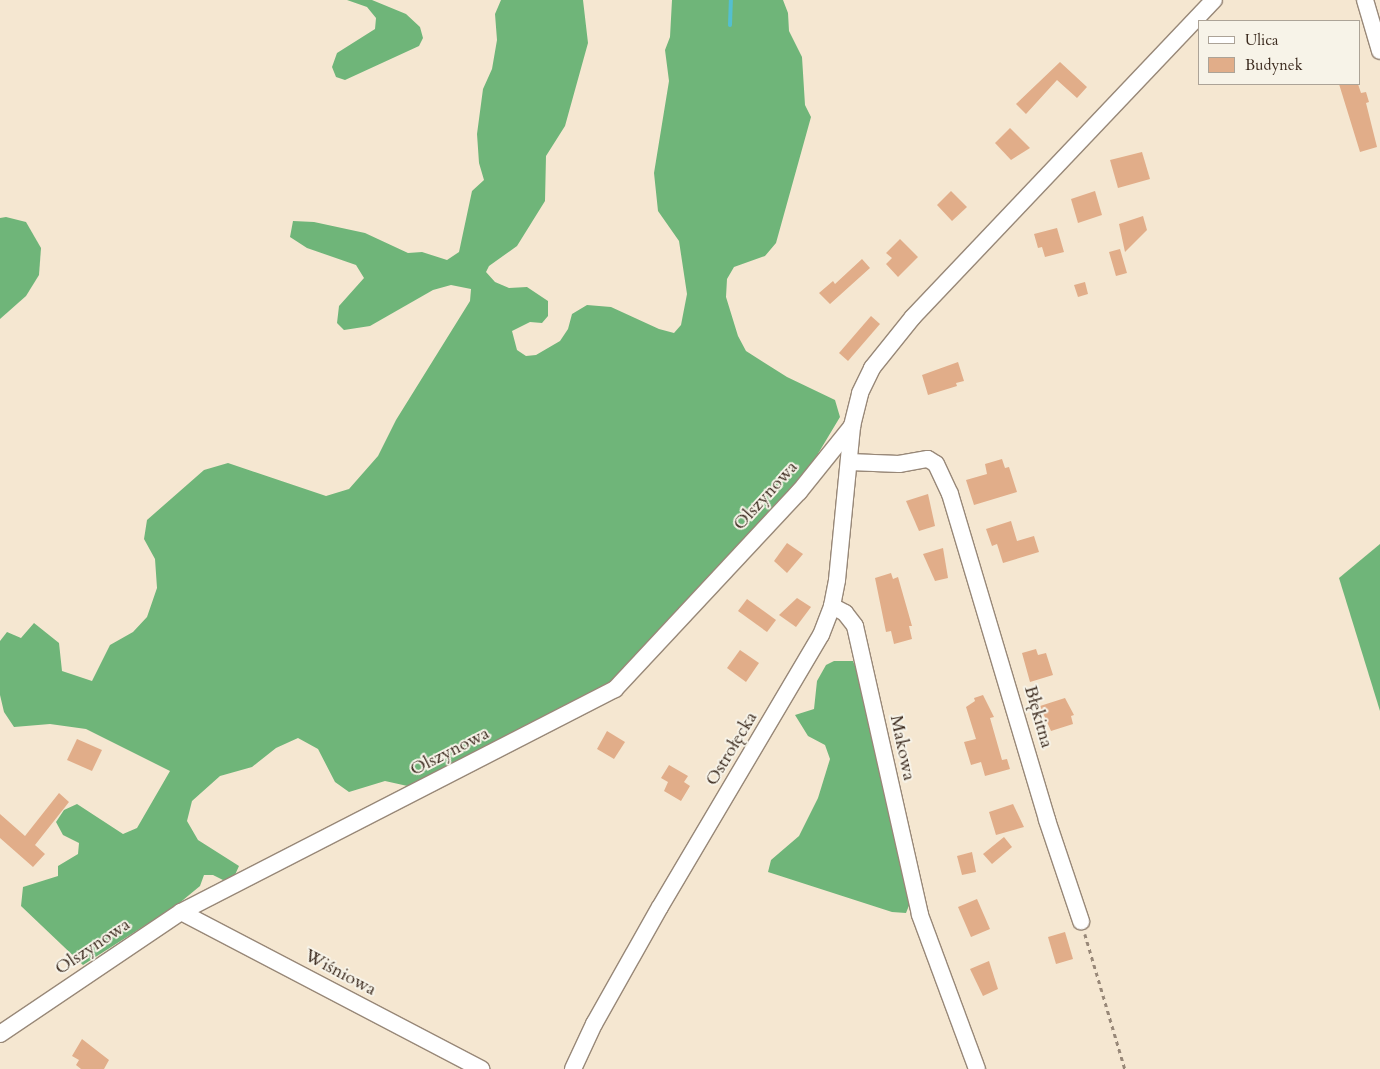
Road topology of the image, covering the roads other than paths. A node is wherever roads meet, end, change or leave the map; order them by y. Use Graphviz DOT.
graph roads {
  1 [pos="1214,0"];
  2 [pos="1365,0"];
  3 [pos="1380,51"];
  4 [pos="852,426"];
  5 [pos="848,462"];
  6 [pos="832,606"];
  7 [pos="181,912"];
  8 [pos="1081,921"];
  9 [pos="0,1034"];
  10 [pos="481,1069"];
  11 [pos="573,1069"];
  12 [pos="977,1069"];
  1 -- 4 [label="street, Ostrołęcka"];
  2 -- 3 [label="street"];
  4 -- 5 [label="street, Ostrołęcka"];
  4 -- 7 [label="street, Olszynowa"];
  5 -- 6 [label="street, Ostrołęcka"];
  5 -- 8 [label="street, Błękitna"];
  6 -- 11 [label="street, Ostrołęcka"];
  6 -- 12 [label="street, Makowa"];
  7 -- 9 [label="street, Olszynowa"];
  7 -- 10 [label="street, Wiśniowa"];
}
